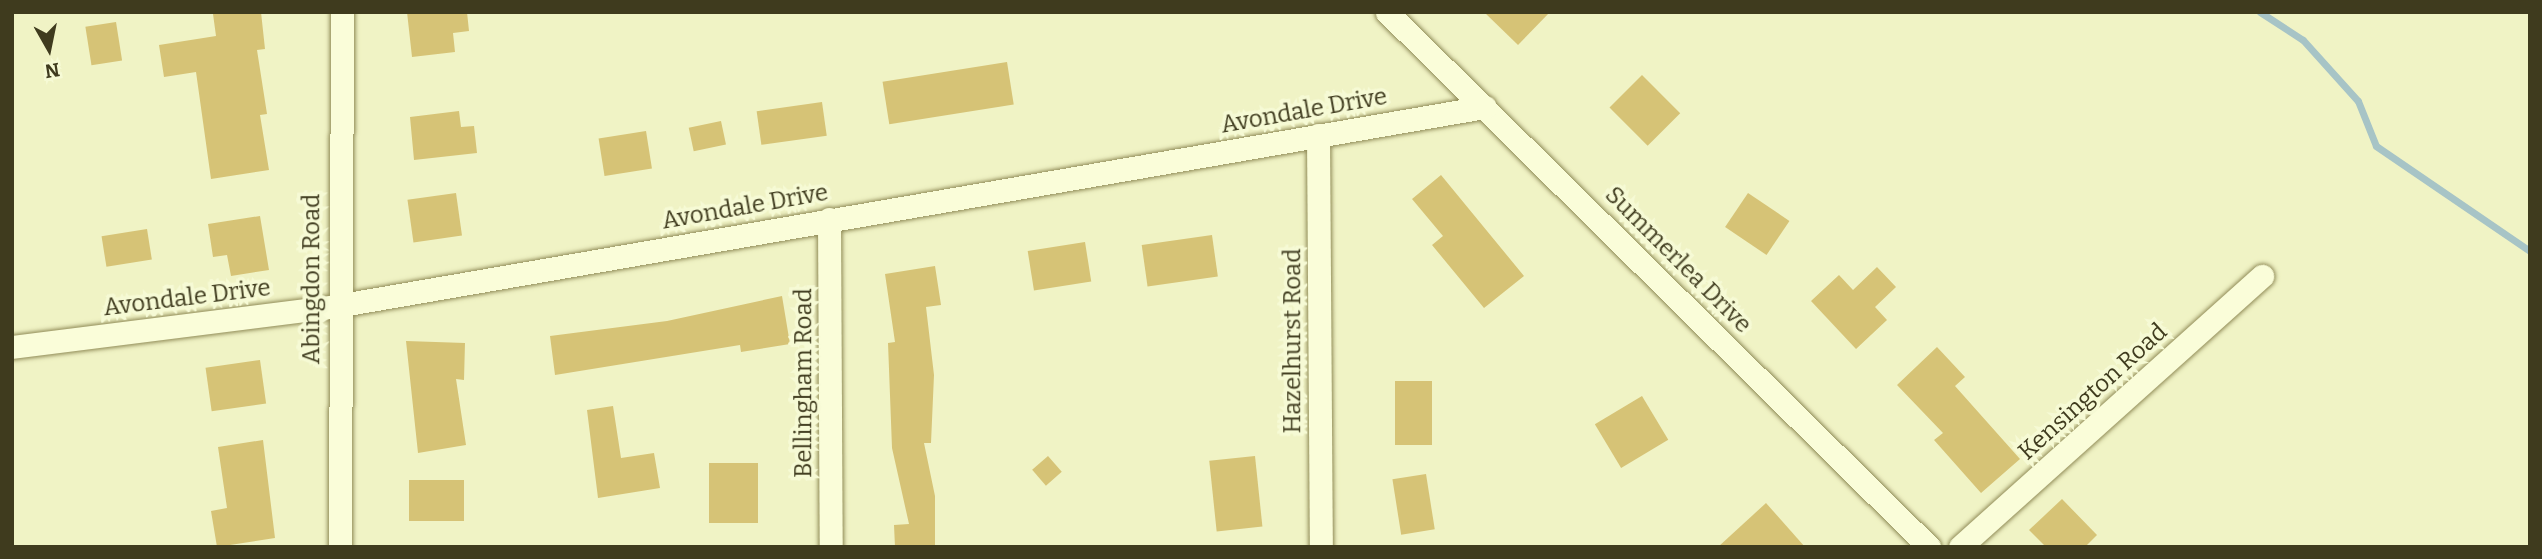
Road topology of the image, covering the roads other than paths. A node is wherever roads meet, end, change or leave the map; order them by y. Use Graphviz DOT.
graph roads {
  1 [pos="342,12"];
  2 [pos="1387,12"];
  3 [pos="1485,107"];
  4 [pos="1318,135"];
  5 [pos="829,219"];
  6 [pos="2262,276"];
  7 [pos="336,306"];
  8 [pos="12,347"];
  9 [pos="340,547"];
  10 [pos="831,547"];
  11 [pos="1321,547"];
  12 [pos="1930,547"];
  13 [pos="1960,547"];
  1 -- 7 [label="street, Abingdon Road"];
  2 -- 3 [label="street, Summerlea Drive"];
  3 -- 4 [label="street, Avondale Drive"];
  3 -- 12 [label="street, Summerlea Drive"];
  4 -- 5 [label="street, Avondale Drive"];
  4 -- 11 [label="street, Hazelhurst Road"];
  5 -- 7 [label="street, Avondale Drive"];
  5 -- 10 [label="street, Bellingham Road"];
  6 -- 13 [label="street, Kensington Road"];
  7 -- 8 [label="street, Avondale Drive"];
  7 -- 9 [label="street, Abingdon Road"];
}
